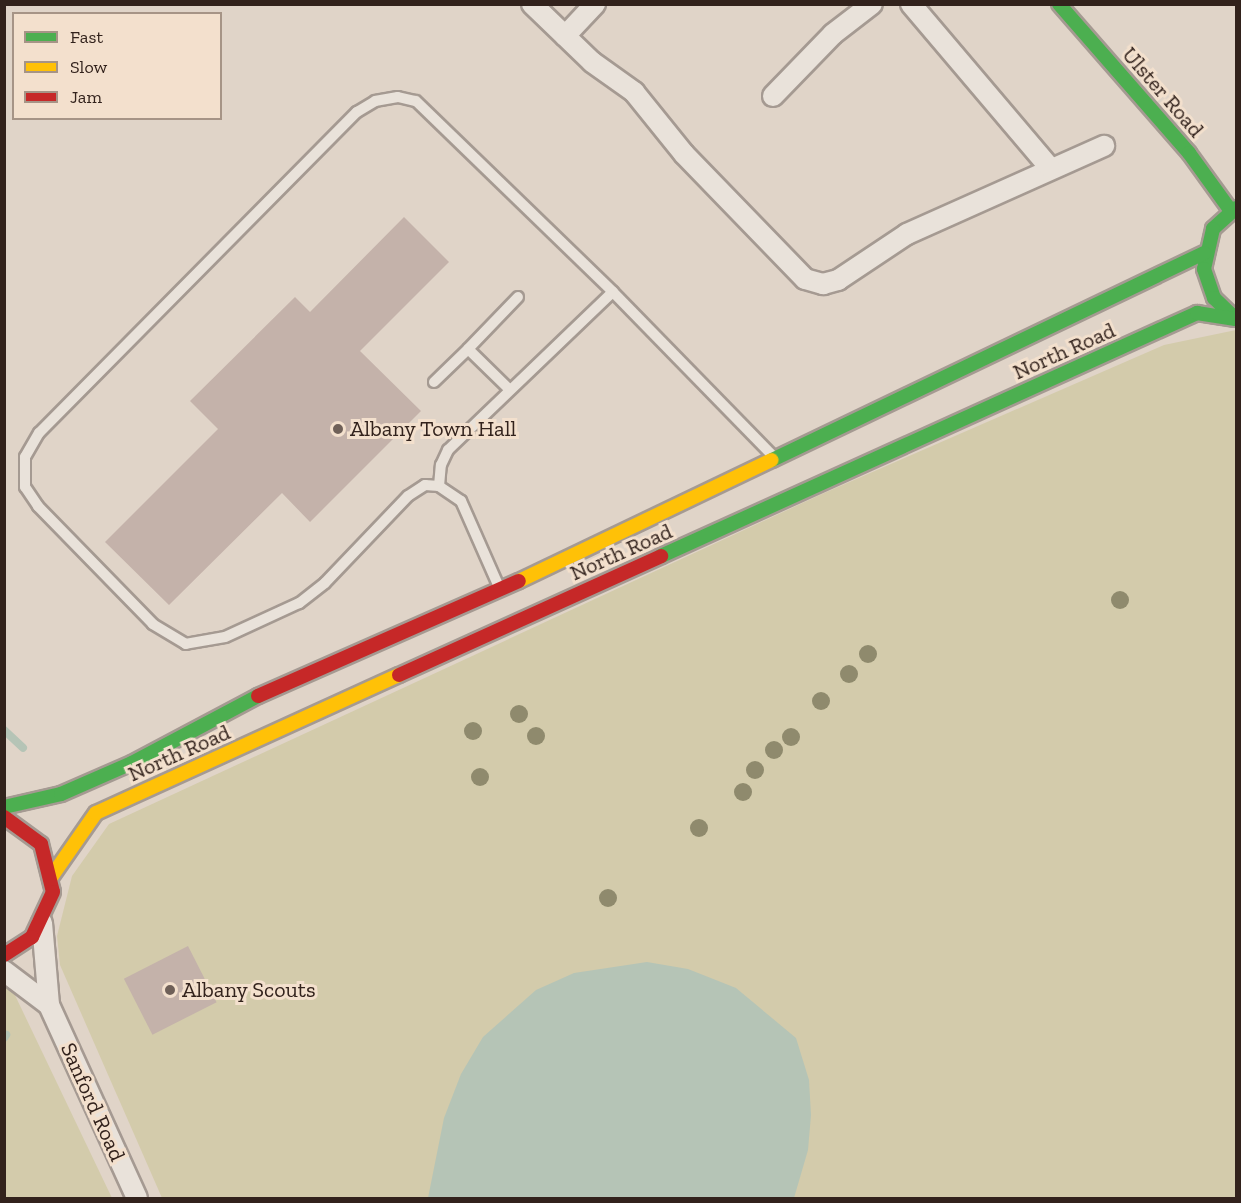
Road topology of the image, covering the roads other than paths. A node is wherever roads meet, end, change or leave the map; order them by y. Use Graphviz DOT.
graph roads {
  1 [pos="532,4"];
  2 [pos="596,4"];
  3 [pos="872,4"];
  4 [pos="911,4"];
  5 [pos="1059,4"];
  6 [pos="565,36"];
  7 [pos="773,96"];
  8 [pos="1104,146"];
  9 [pos="1049,167"];
  10 [pos="1234,210"];
  11 [pos="1204,253"];
  12 [pos="613,292"];
  13 [pos="518,297"];
  14 [pos="1236,319"];
  15 [pos="468,350"];
  16 [pos="434,382"];
  17 [pos="509,389"];
  18 [pos="775,459"];
  19 [pos="439,486"];
  20 [pos="501,590"];
  21 [pos="4,807"];
  22 [pos="4,816"];
  23 [pos="52,876"];
  24 [pos="42,924"];
  25 [pos="4,955"];
  26 [pos="4,971"];
  27 [pos="50,1005"];
  28 [pos="137,1198"];
  1 -- 6 [label="street"];
  2 -- 6 [label="street"];
  3 -- 7 [label="street"];
  4 -- 9 [label="street"];
  5 -- 10 [label="main road, Ulster Road"];
  6 -- 9 [label="street"];
  8 -- 9 [label="street"];
  10 -- 11 [label="main road"];
  11 -- 14 [label="main road"];
  11 -- 18 [label="main road, North Road"];
  12 -- 17 [label="lane"];
  12 -- 18 [label="lane"];
  12 -- 19 [label="lane"];
  13 -- 15 [label="lane"];
  14 -- 23 [label="main road, North Road"];
  15 -- 16 [label="lane"];
  15 -- 17 [label="lane"];
  17 -- 19 [label="lane"];
  18 -- 20 [label="main road, North Road"];
  19 -- 20 [label="lane"];
  20 -- 21 [label="main road, North Road"];
  22 -- 23 [label="main road"];
  23 -- 24 [label="main road"];
  24 -- 25 [label="main road"];
  24 -- 27 [label="street, Sanford Road"];
  26 -- 27 [label="street, Sanford Road"];
  27 -- 28 [label="street, Sanford Road"];
}
